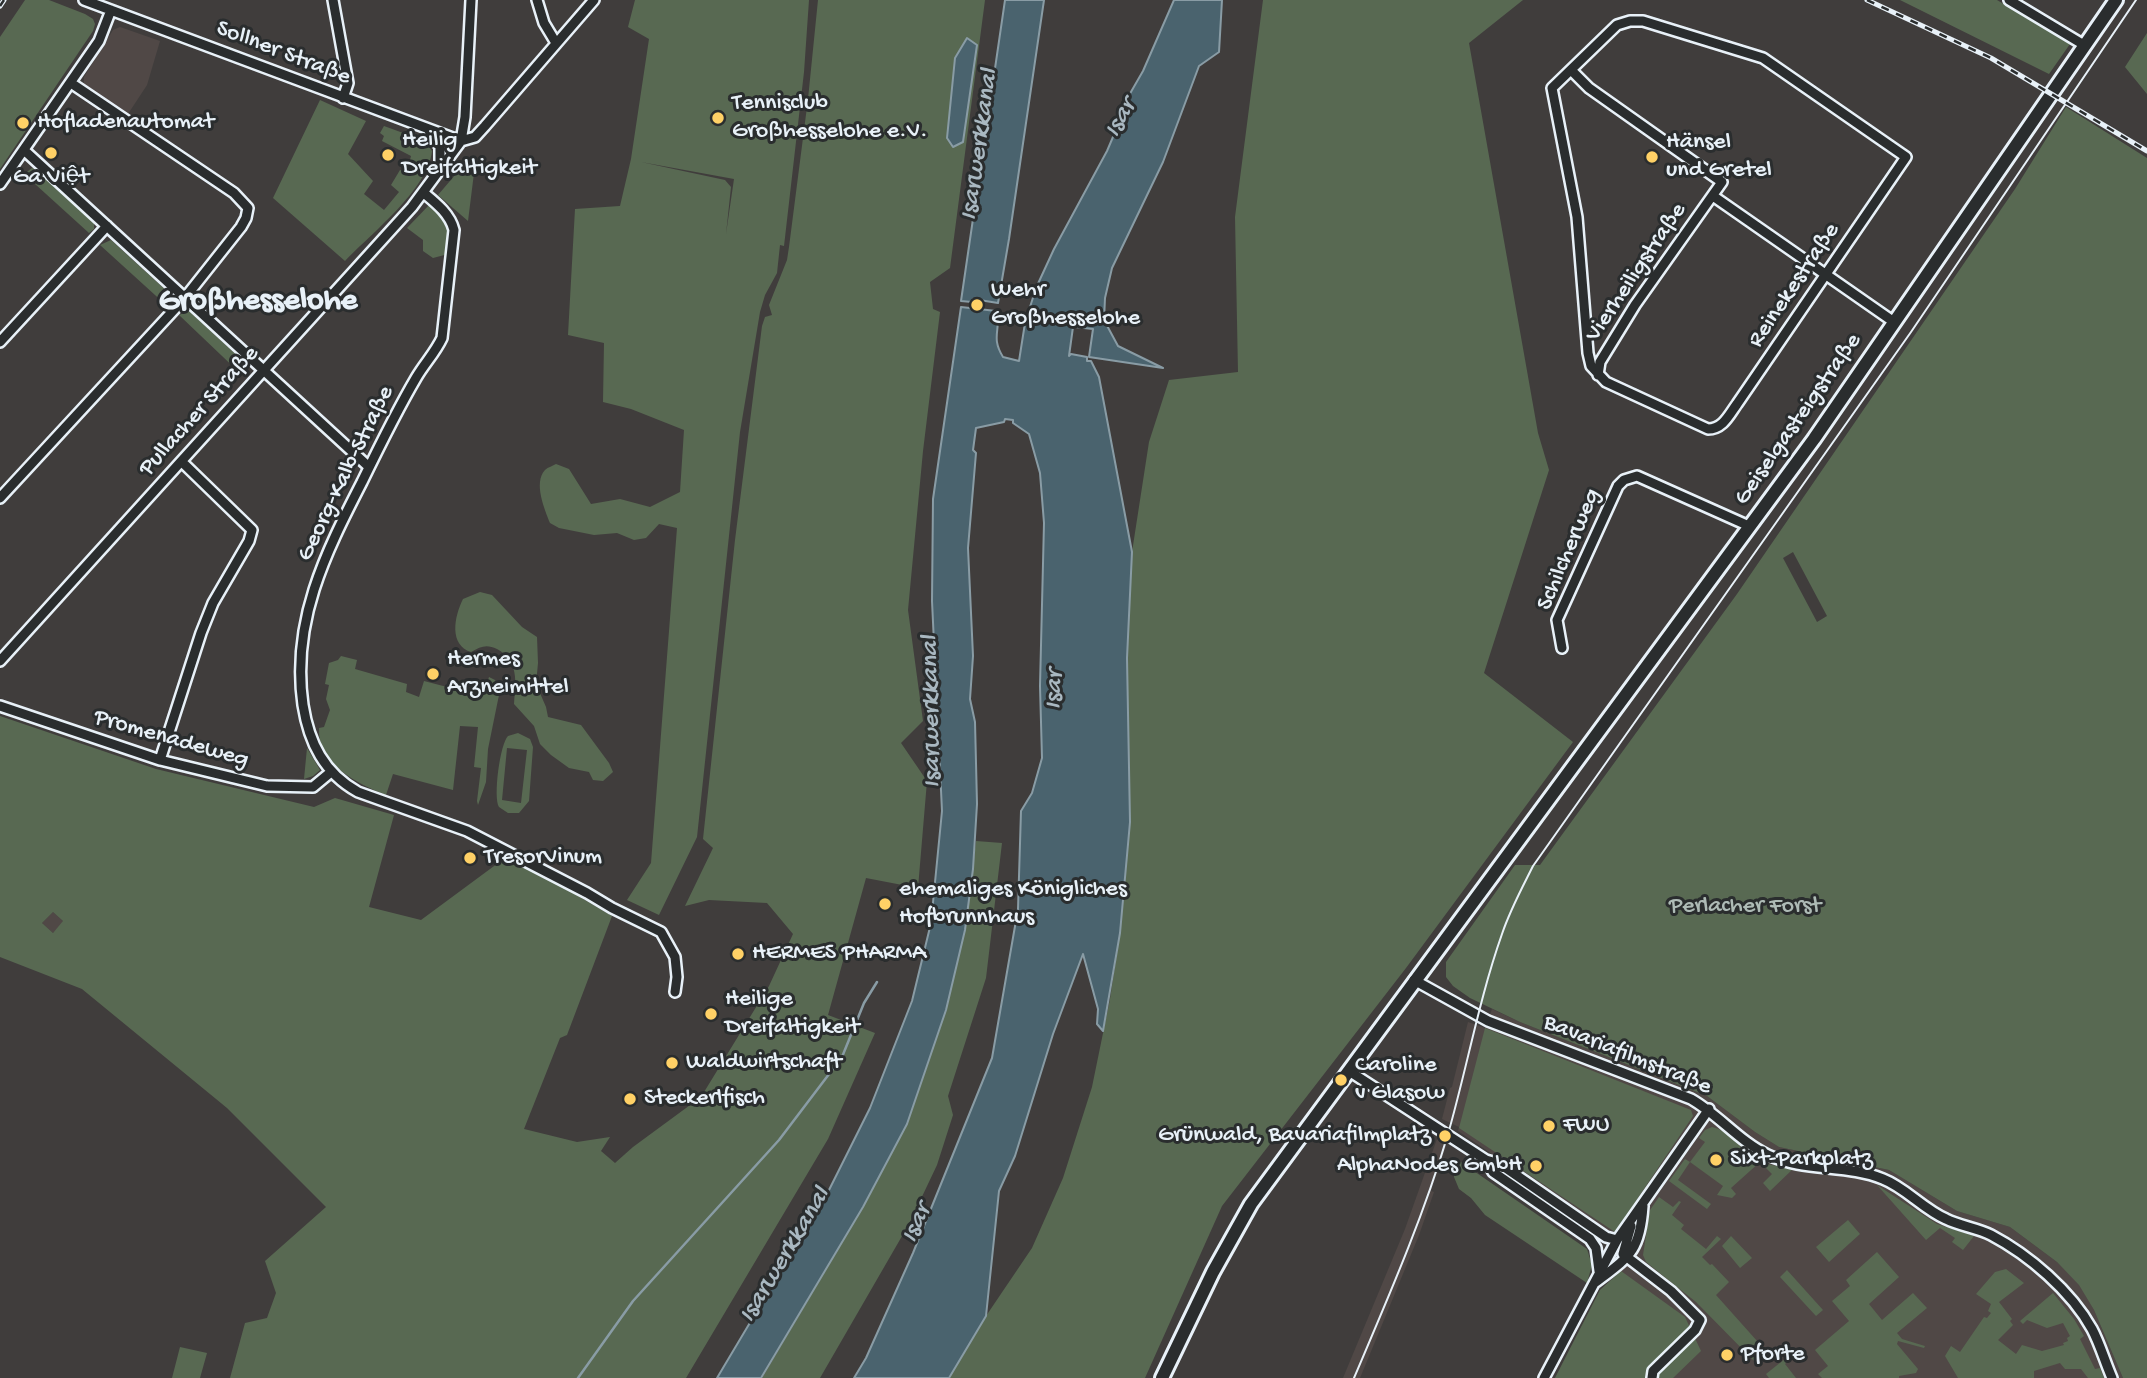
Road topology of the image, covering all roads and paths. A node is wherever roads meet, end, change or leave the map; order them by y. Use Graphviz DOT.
graph roads {
  1 [pos="84,0"];
  2 [pos="333,0"];
  3 [pos="471,0"];
  4 [pos="537,0"];
  5 [pos="594,0"];
  6 [pos="2010,0"];
  7 [pos="2116,0"];
  8 [pos="111,10"];
  9 [pos="556,43"];
  10 [pos="2084,45"];
  11 [pos="1571,70"];
  12 [pos="71,83"];
  13 [pos="343,97"];
  14 [pos="428,129"];
  15 [pos="461,141"];
  16 [pos="25,151"];
  17 [pos="440,171"];
  18 [pos="0,184"];
  19 [pos="424,193"];
  20 [pos="1713,196"];
  21 [pos="107,226"];
  22 [pos="1825,276"];
  23 [pos="184,299"];
  24 [pos="1894,322"];
  25 [pos="0,342"];
  26 [pos="262,370"];
  27 [pos="1598,375"];
  28 [pos="182,462"];
  29 [pos="369,467"];
  30 [pos="0,498"];
  31 [pos="1749,526"];
  32 [pos="1562,648"];
  33 [pos="0,662"];
  34 [pos="0,706"];
  35 [pos="160,760"];
  36 [pos="331,772"];
  37 [pos="1414,980"];
  38 [pos="675,992"];
  39 [pos="1345,1076"];
  40 [pos="1709,1109"];
  41 [pos="1486,1160"];
  42 [pos="1643,1205"];
  43 [pos="1632,1221"];
  44 [pos="1617,1240"];
  45 [pos="1625,1256"];
  46 [pos="1607,1257"];
  47 [pos="1599,1271"];
  48 [pos="1594,1283"];
  49 [pos="1162,1378"];
  50 [pos="1544,1378"];
  51 [pos="1652,1378"];
  52 [pos="2112,1378"];
  1 -- 8 [label="street, Sollner Straße"];
  2 -- 13 [label="street"];
  3 -- 15 [label="street"];
  4 -- 9 [label="street"];
  5 -- 9 [label="street, Pullacher Straße"];
  6 -- 10 [label="street"];
  7 -- 10 [label="main road, Geiselgasteigstraße"];
  8 -- 12 [label="street"];
  8 -- 13 [label="street, Sollner Straße"];
  9 -- 15 [label="street, Pullacher Straße"];
  10 -- 24 [label="main road, Geiselgasteigstraße"];
  11 -- 20 [label="street"];
  11 -- 22 [label="street, Reinekestraße"];
  11 -- 27 [label="street, Reinekestraße"];
  12 -- 16 [label="street"];
  12 -- 23 [label="street"];
  13 -- 14 [label="street, Sollner Straße"];
  14 -- 15 [label="street, Sollner Straße"];
  14 -- 17 [label="street"];
  15 -- 17 [label="street, Pullacher Straße"];
  16 -- 18 [label="street"];
  16 -- 21 [label="street"];
  17 -- 19 [label="street, Pullacher Straße"];
  19 -- 26 [label="street, Pullacher Straße"];
  19 -- 29 [label="street, Georg-Kalb-Straße"];
  20 -- 22 [label="street"];
  20 -- 27 [label="street, Vierheiligstraße"];
  21 -- 23 [label="street"];
  21 -- 25 [label="street"];
  22 -- 24 [label="street"];
  22 -- 27 [label="street, Reinekestraße"];
  23 -- 26 [label="street"];
  23 -- 30 [label="street"];
  24 -- 31 [label="main road, Geiselgasteigstraße"];
  26 -- 28 [label="street, Pullacher Straße"];
  26 -- 29 [label="street"];
  28 -- 33 [label="street, Pullacher Straße"];
  28 -- 35 [label="street"];
  29 -- 36 [label="street, Georg-Kalb-Straße"];
  31 -- 32 [label="street, Schilcherweg"];
  31 -- 37 [label="main road, Geiselgasteigstraße"];
  34 -- 35 [label="street, Promenadeweg"];
  35 -- 36 [label="street, Promenadeweg"];
  36 -- 38 [label="street, Georg-Kalb-Straße"];
  37 -- 39 [label="main road, Geiselgasteigstraße"];
  37 -- 40 [label="street, Bavariafilmstraße"];
  39 -- 41 [label="street"];
  39 -- 49 [label="main road, Geiselgasteigstraße"];
  40 -- 42 [label="street"];
  40 -- 52 [label="street, Bavariafilmstraße"];
  41 -- 44 [label="street"];
  41 -- 47 [label="street"];
  42 -- 43 [label="street"];
  42 -- 45 [label="street"];
  43 -- 44 [label="street"];
  43 -- 45 [label="street"];
  44 -- 46 [label="street"];
  45 -- 46 [label="street"];
  45 -- 48 [label="street"];
  45 -- 51 [label="street"];
  46 -- 47 [label="street"];
  47 -- 48 [label="street"];
  48 -- 50 [label="street"];
}
